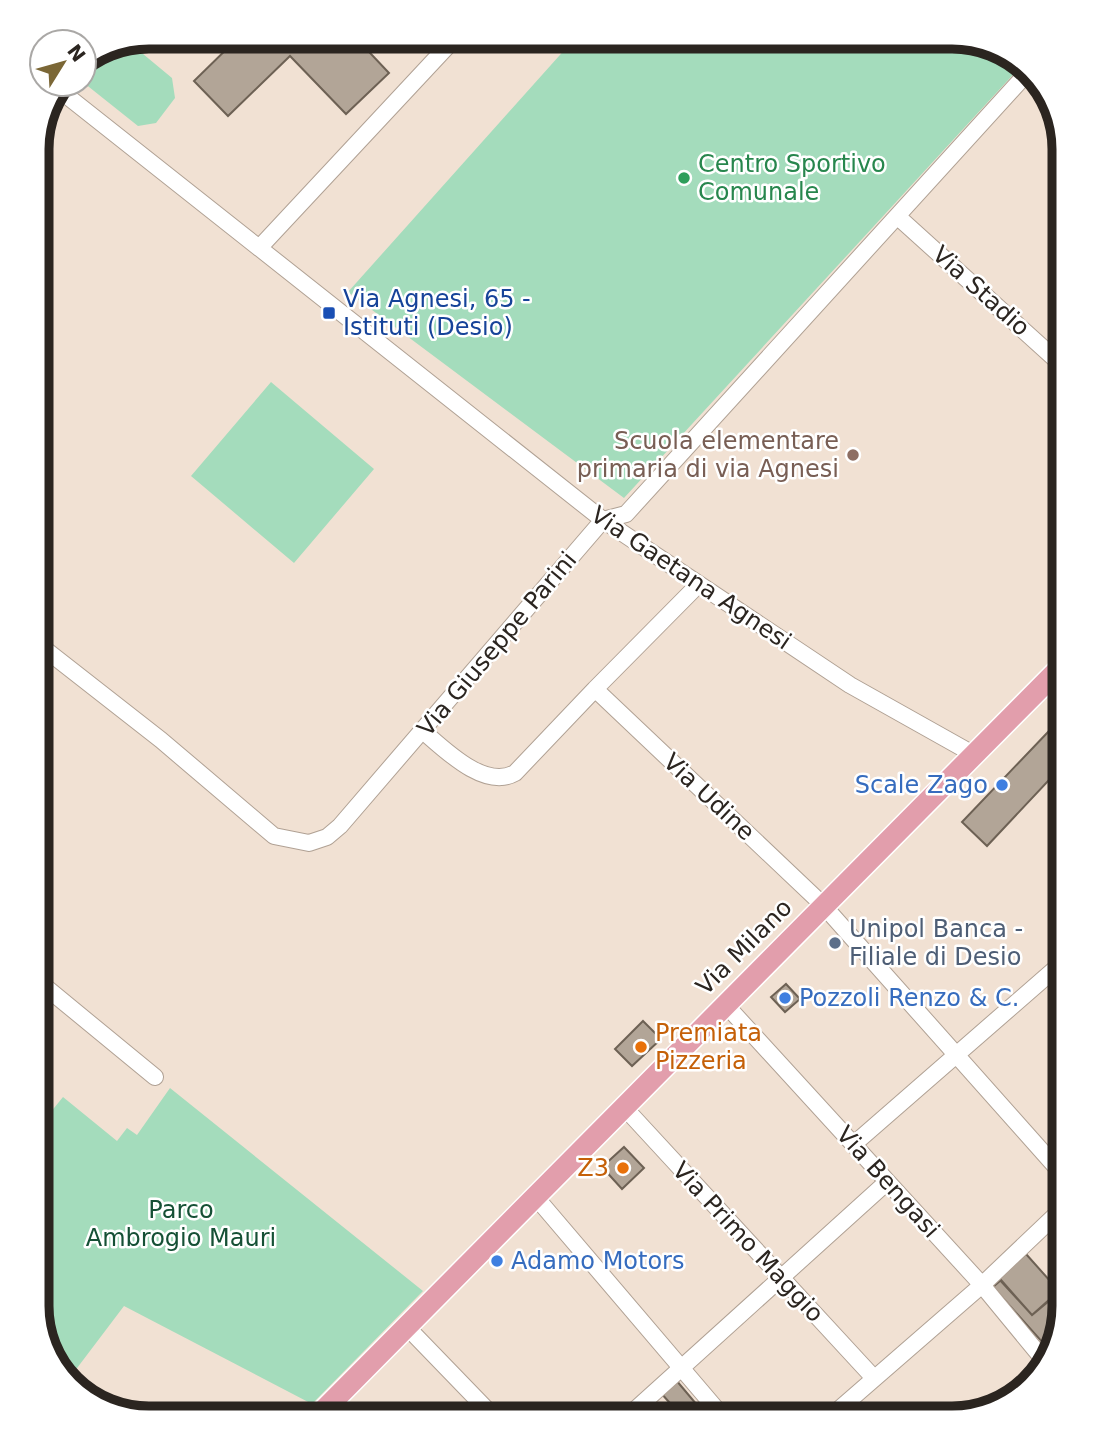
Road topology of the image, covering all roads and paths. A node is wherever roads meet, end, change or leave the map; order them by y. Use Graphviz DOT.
graph roads {
  1 [pos="445,49"];
  2 [pos="1022,78"];
  3 [pos="69,98"];
  4 [pos="897,216"];
  5 [pos="259,248"];
  6 [pos="1052,356"];
  7 [pos="603,520"];
  8 [pos="698,585"];
  9 [pos="49,652"];
  10 [pos="1052,676"];
  11 [pos="595,689"];
  12 [pos="423,731"];
  13 [pos="974,754"];
  14 [pos="823,905"];
  15 [pos="1052,972"];
  16 [pos="49,990"];
  17 [pos="725,1004"];
  18 [pos="957,1055"];
  19 [pos="155,1077"];
  20 [pos="623,1106"];
  21 [pos="854,1144"];
  22 [pos="1052,1162"];
  23 [pos="887,1182"];
  24 [pos="534,1195"];
  25 [pos="1052,1218"];
  26 [pos="783,1279"];
  27 [pos="982,1285"];
  28 [pos="406,1326"];
  29 [pos="1040,1354"];
  30 [pos="680,1367"];
  31 [pos="873,1377"];
  32 [pos="328,1406"];
  33 [pos="483,1406"];
  34 [pos="639,1406"];
  35 [pos="714,1406"];
  36 [pos="842,1406"];
  1 -- 5 [label="street"];
  2 -- 4 [label="street, Via Giuseppe Parini"];
  3 -- 5 [label="street, Via Gaetana Agnesi"];
  4 -- 6 [label="street, Via Stadio"];
  4 -- 7 [label="street, Via Giuseppe Parini"];
  5 -- 7 [label="street, Via Gaetana Agnesi"];
  7 -- 8 [label="street, Via Gaetana Agnesi"];
  7 -- 12 [label="street, Via Giuseppe Parini"];
  8 -- 11 [label="street"];
  8 -- 13 [label="street, Via Gaetana Agnesi"];
  9 -- 12 [label="street, Via Giuseppe Parini"];
  10 -- 13 [label="main road, Via Milano"];
  11 -- 12 [label="street"];
  11 -- 14 [label="street, Via Udine"];
  13 -- 14 [label="main road, Via Milano"];
  14 -- 17 [label="main road, Via Milano"];
  14 -- 18 [label="street, Via Udine"];
  15 -- 18 [label="street"];
  16 -- 19 [label="street"];
  17 -- 20 [label="main road, Via Milano"];
  17 -- 21 [label="street, Via Bengasi"];
  18 -- 21 [label="street"];
  18 -- 22 [label="street, Via Udine"];
  20 -- 24 [label="main road, Via Milano"];
  20 -- 26 [label="street, Via Primo Maggio"];
  21 -- 23 [label="street, Via Bengasi"];
  23 -- 26 [label="street"];
  23 -- 27 [label="street, Via Bengasi"];
  24 -- 28 [label="main road, Via Milano"];
  24 -- 30 [label="street"];
  25 -- 27 [label="street"];
  26 -- 30 [label="street"];
  26 -- 31 [label="street, Via Primo Maggio"];
  27 -- 29 [label="street, Via Bengasi"];
  27 -- 31 [label="street"];
  28 -- 32 [label="main road, Via Milano"];
  28 -- 33 [label="street"];
  30 -- 34 [label="street"];
  30 -- 35 [label="street"];
  31 -- 36 [label="street"];
}
